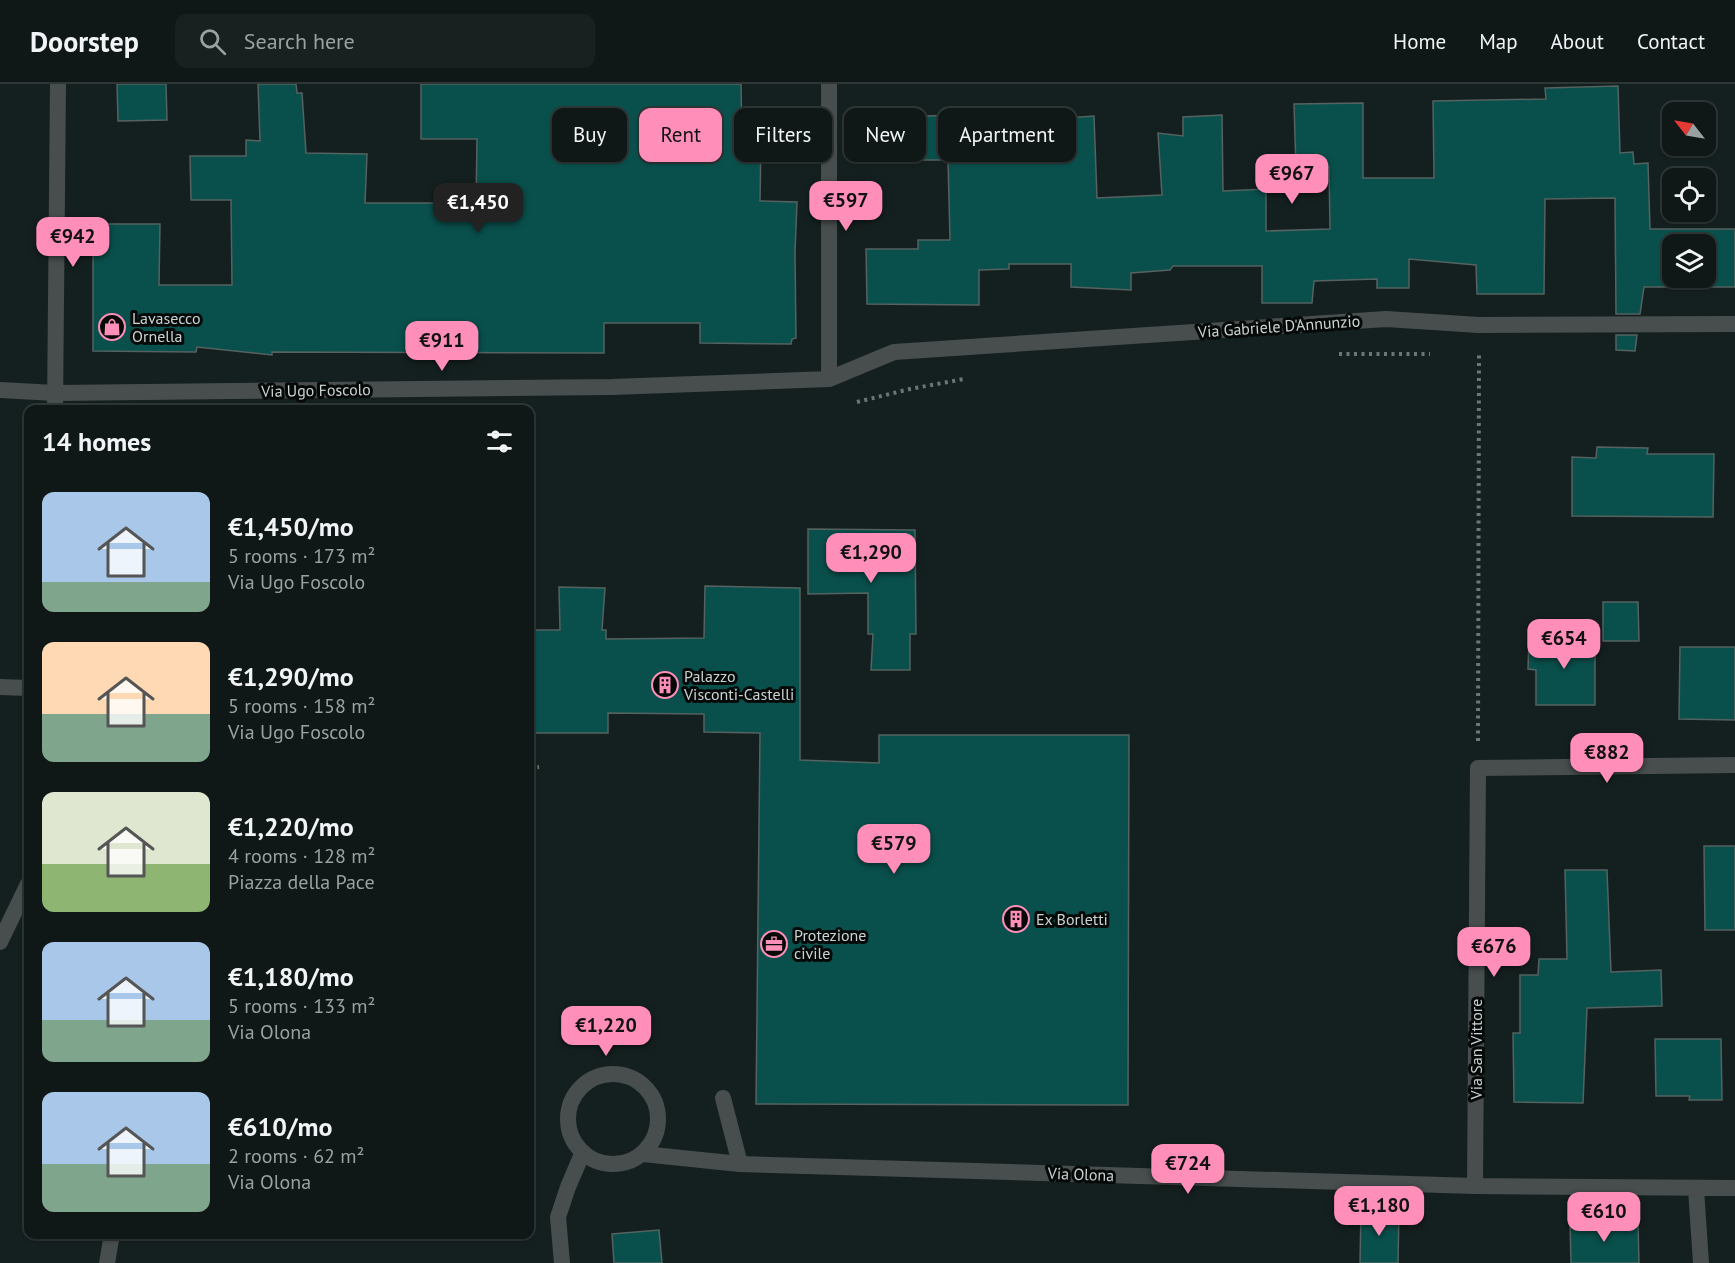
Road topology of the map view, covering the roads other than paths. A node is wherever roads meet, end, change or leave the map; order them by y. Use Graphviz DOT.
graph roads {
  1 [pos="58,84"];
  2 [pos="829,84"];
  3 [pos="1735,324"];
  4 [pos="829,379"];
  5 [pos="0,390"];
  6 [pos="55,401"];
  7 [pos="0,687"];
  8 [pos="24,688"];
  9 [pos="1735,765"];
  10 [pos="24,896"];
  11 [pos="0,942"];
  12 [pos="723,1098"];
  13 [pos="583,1152"];
  14 [pos="643,1154"];
  15 [pos="740,1164"];
  16 [pos="1475,1186"];
  17 [pos="1735,1188"];
  18 [pos="1696,1189"];
  19 [pos="111,1239"];
  20 [pos="107,1263"];
  21 [pos="562,1263"];
  22 [pos="1701,1263"];
  1 -- 6 [label="street"];
  2 -- 4 [label="street"];
  3 -- 4 [label="street, Via Gabriele D'Annunzio"];
  4 -- 6 [label="street, Via Ugo Foscolo"];
  5 -- 6 [label="street, Via Ugo Foscolo"];
  7 -- 8 [label="street"];
  9 -- 16 [label="street, Via San Vittore"];
  10 -- 11 [label="street"];
  12 -- 15 [label="street"];
  13 -- 14 [label="street"];
  13 -- 14 [label="street"];
  13 -- 21 [label="street"];
  14 -- 15 [label="street, Via Olona"];
  15 -- 16 [label="street, Via Olona"];
  16 -- 18 [label="street, Via Olona"];
  17 -- 18 [label="street, Via Olona"];
  18 -- 22 [label="street"];
  19 -- 20 [label="street"];
}
